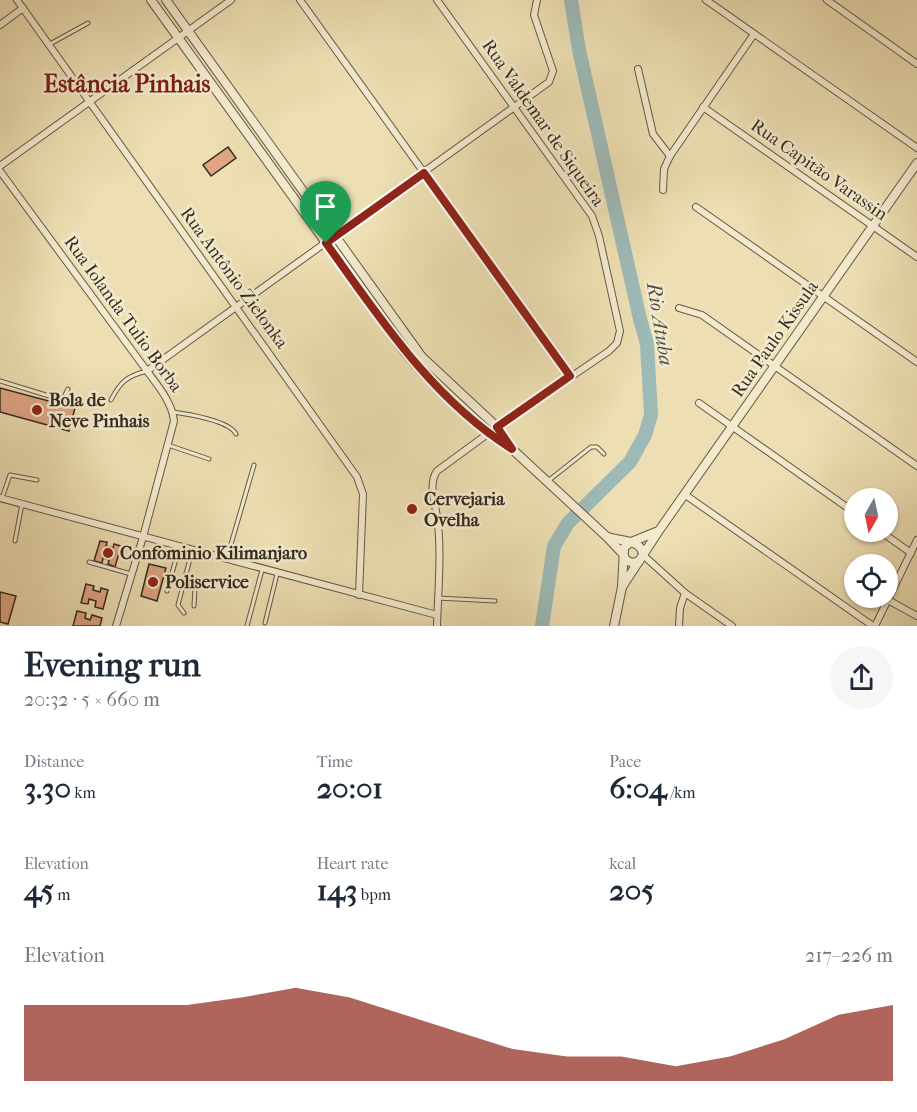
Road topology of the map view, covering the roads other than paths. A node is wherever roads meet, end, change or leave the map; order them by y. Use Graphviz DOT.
graph roads {
  1 [pos="17,0"];
  2 [pos="151,0"];
  3 [pos="166,0"];
  4 [pos="231,0"];
  5 [pos="300,0"];
  6 [pos="437,0"];
  7 [pos="537,0"];
  8 [pos="706,0"];
  9 [pos="827,0"];
  10 [pos="23,8"];
  11 [pos="88,23"];
  12 [pos="0,25"];
  13 [pos="187,30"];
  14 [pos="754,34"];
  15 [pos="177,37"];
  16 [pos="49,44"];
  17 [pos="917,64"];
  18 [pos="638,69"];
  19 [pos="89,102"];
  20 [pos="703,107"];
  21 [pos="515,108"];
  22 [pos="917,148"];
  23 [pos="670,156"];
  24 [pos="917,163"];
  25 [pos="0,168"];
  26 [pos="424,173"];
  27 [pos="663,190"];
  28 [pos="696,207"];
  29 [pos="873,226"];
  30 [pos="335,237"];
  31 [pos="326,243"];
  32 [pos="917,257"];
  33 [pos="823,296"];
  34 [pos="237,308"];
  35 [pos="679,308"];
  36 [pos="917,362"];
  37 [pos="774,366"];
  38 [pos="147,371"];
  39 [pos="570,376"];
  40 [pos="0,381"];
  41 [pos="68,389"];
  42 [pos="111,400"];
  43 [pos="699,403"];
  44 [pos="173,412"];
  45 [pos="732,426"];
  46 [pos="497,427"];
  47 [pos="236,434"];
  48 [pos="488,434"];
  49 [pos="167,445"];
  50 [pos="512,449"];
  51 [pos="604,454"];
  52 [pos="208,459"];
  53 [pos="254,465"];
  54 [pos="917,466"];
  55 [pos="37,480"];
  56 [pos="546,482"];
  57 [pos="684,494"];
  58 [pos="1,499"];
  59 [pos="22,504"];
  60 [pos="844,505"];
  61 [pos="658,532"];
  62 [pos="603,534"];
  63 [pos="143,537"];
  64 [pos="917,540"];
  65 [pos="15,541"];
  66 [pos="896,542"];
  67 [pos="632,543"];
  68 [pos="179,548"];
  69 [pos="192,551"];
  70 [pos="911,553"];
  71 [pos="623,554"];
  72 [pos="641,558"];
  73 [pos="226,560"];
  74 [pos="89,562"];
  75 [pos="262,570"];
  76 [pos="186,573"];
  77 [pos="131,574"];
  78 [pos="277,574"];
  79 [pos="898,580"];
  80 [pos="622,587"];
  81 [pos="167,591"];
  82 [pos="685,593"];
  83 [pos="359,595"];
  84 [pos="437,598"];
  85 [pos="495,601"];
  86 [pos="194,606"];
  87 [pos="898,606"];
  88 [pos="884,608"];
  89 [pos="184,613"];
  90 [pos="437,615"];
  91 [pos="917,616"];
  92 [pos="265,623"];
  93 [pos="118,626"];
  94 [pos="248,626"];
  95 [pos="437,626"];
  96 [pos="614,626"];
  97 [pos="679,626"];
  98 [pos="732,626"];
  99 [pos="874,626"];
  1 -- 10 [label="street, Rua Antônio Zielonka"];
  2 -- 15 [label="street"];
  3 -- 13 [label="street"];
  4 -- 13 [label="street"];
  5 -- 26 [label="street"];
  6 -- 21 [label="street, Rua Valdemar de Siqueira"];
  7 -- 21 [label="street"];
  8 -- 14 [label="street"];
  9 -- 17 [label="street"];
  10 -- 12 [label="street"];
  10 -- 16 [label="street, Rua Antônio Zielonka"];
  11 -- 16 [label="lane"];
  13 -- 15 [label="street"];
  13 -- 30 [label="street"];
  14 -- 20 [label="street"];
  14 -- 22 [label="street"];
  15 -- 19 [label="street"];
  15 -- 31 [label="street"];
  16 -- 19 [label="street, Rua Antônio Zielonka"];
  18 -- 23 [label="street"];
  19 -- 25 [label="street"];
  19 -- 34 [label="street, Rua Antônio Zielonka"];
  20 -- 23 [label="street"];
  20 -- 29 [label="street, Rua Capitão Varassin"];
  21 -- 26 [label="street"];
  21 -- 39 [label="street, Rua Valdemar de Siqueira"];
  23 -- 27 [label="street"];
  24 -- 29 [label="street, Rua Paulo Kissula"];
  25 -- 38 [label="street, Rua Iolanda Tulio Borba"];
  26 -- 30 [label="street"];
  26 -- 39 [label="street"];
  28 -- 33 [label="street"];
  29 -- 32 [label="street, Rua Capitão Varassin"];
  29 -- 33 [label="street, Rua Paulo Kissula"];
  30 -- 31 [label="street"];
  30 -- 46 [label="street"];
  31 -- 34 [label="street"];
  31 -- 48 [label="street"];
  33 -- 36 [label="street"];
  33 -- 37 [label="street, Rua Paulo Kissula"];
  34 -- 38 [label="street"];
  34 -- 83 [label="street, Rua Antônio Zielonka"];
  35 -- 37 [label="street"];
  37 -- 45 [label="street, Rua Paulo Kissula"];
  37 -- 54 [label="street"];
  38 -- 42 [label="lane"];
  38 -- 44 [label="street, Rua Iolanda Tulio Borba"];
  39 -- 46 [label="street"];
  40 -- 41 [label="lane"];
  43 -- 45 [label="street"];
  44 -- 47 [label="lane"];
  44 -- 49 [label="street, Rua Iolanda Tulio Borba"];
  45 -- 57 [label="street, Rua Paulo Kissula"];
  45 -- 60 [label="street"];
  46 -- 48 [label="street"];
  46 -- 50 [label="street"];
  48 -- 50 [label="street"];
  48 -- 84 [label="street"];
  49 -- 52 [label="lane"];
  49 -- 63 [label="street, Rua Iolanda Tulio Borba"];
  50 -- 56 [label="street"];
  51 -- 56 [label="lane"];
  53 -- 73 [label="lane"];
  55 -- 58 [label="lane"];
  56 -- 62 [label="street"];
  57 -- 61 [label="street, Rua Paulo Kissula"];
  57 -- 99 [label="street"];
  58 -- 59 [label="street"];
  59 -- 63 [label="street"];
  59 -- 65 [label="lane"];
  61 -- 67 [label="street"];
  61 -- 72 [label="street, Rua Paulo Kissula"];
  62 -- 67 [label="street"];
  62 -- 71 [label="street"];
  63 -- 68 [label="street"];
  63 -- 77 [label="street, Rua Iolanda Tulio Borba"];
  64 -- 70 [label="street"];
  66 -- 70 [label="street"];
  67 -- 71 [label="street"];
  67 -- 72 [label="street"];
  68 -- 69 [label="street"];
  68 -- 81 [label="lane"];
  69 -- 73 [label="street"];
  69 -- 76 [label="lane"];
  70 -- 79 [label="street"];
  71 -- 72 [label="street"];
  71 -- 80 [label="street, Rua Paulo Kissula"];
  72 -- 80 [label="street, Rua Paulo Kissula"];
  72 -- 82 [label="street"];
  73 -- 75 [label="street"];
  74 -- 77 [label="lane"];
  75 -- 78 [label="street"];
  75 -- 94 [label="lane"];
  76 -- 86 [label="lane"];
  76 -- 89 [label="lane"];
  77 -- 93 [label="street, Rua Iolanda Tulio Borba"];
  78 -- 83 [label="street"];
  78 -- 92 [label="lane"];
  80 -- 96 [label="street, Rua Paulo Kissula"];
  82 -- 97 [label="street"];
  82 -- 98 [label="street"];
  83 -- 90 [label="street"];
  84 -- 85 [label="lane"];
  84 -- 90 [label="street"];
  87 -- 91 [label="street"];
  88 -- 99 [label="street"];
  90 -- 95 [label="street"];
}
